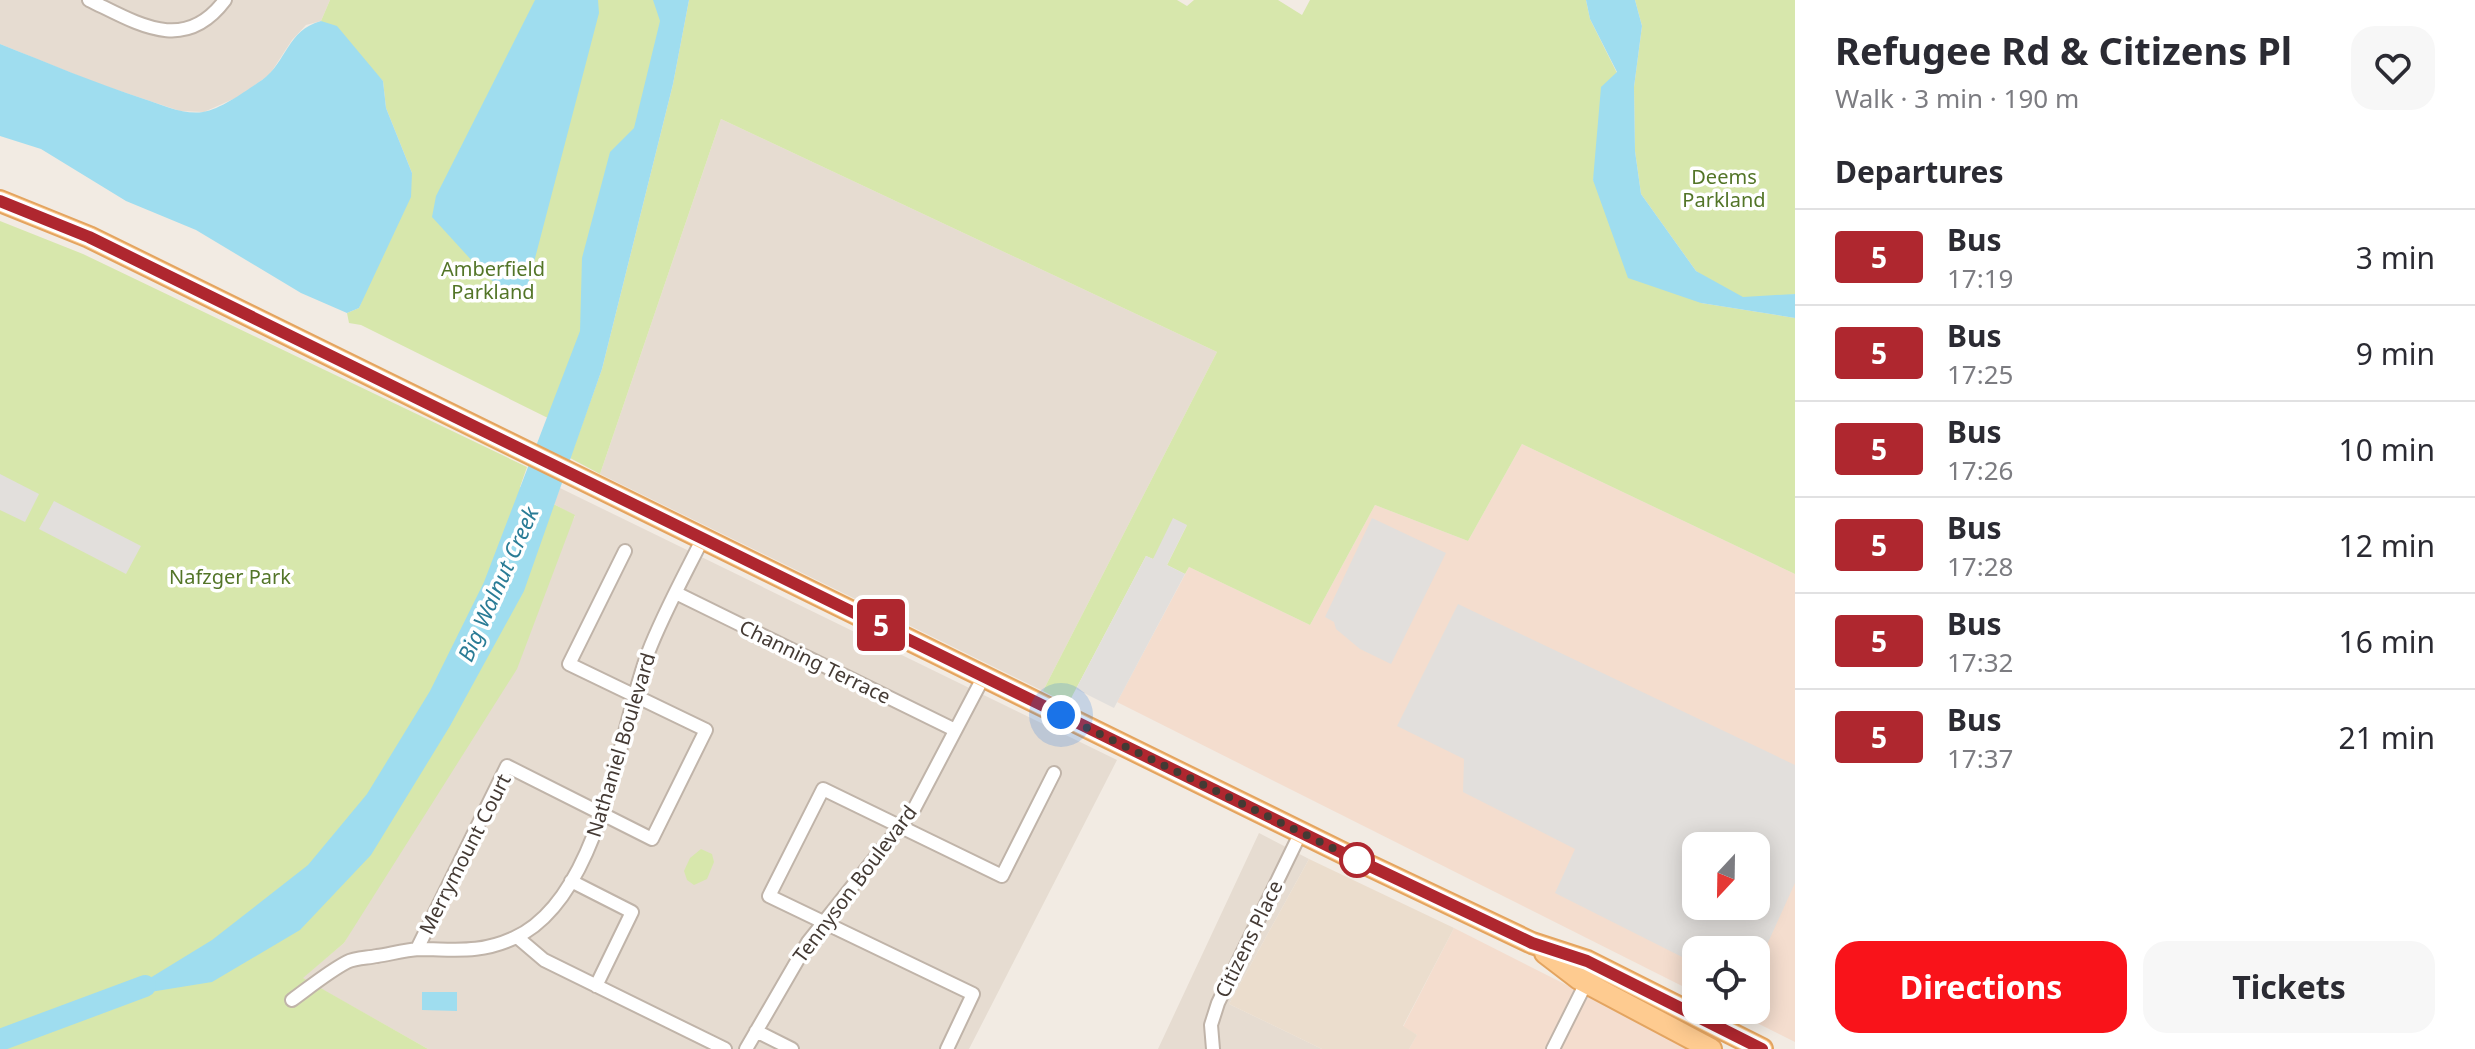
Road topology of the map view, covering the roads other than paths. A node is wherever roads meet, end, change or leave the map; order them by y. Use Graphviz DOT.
graph roads {
  1 [pos="89,0"];
  2 [pos="225,0"];
  3 [pos="0,201"];
  4 [pos="703,538"];
  5 [pos="625,551"];
  6 [pos="676,593"];
  7 [pos="984,676"];
  8 [pos="634,695"];
  9 [pos="955,730"];
  10 [pos="1054,773"];
  11 [pos="603,814"];
  12 [pos="902,827"];
  13 [pos="1301,832"];
  14 [pos="571,881"];
  15 [pos="824,923"];
  16 [pos="517,937"];
  17 [pos="417,949"];
  18 [pos="1590,974"];
  19 [pos="596,986"];
  20 [pos="292,1000"];
  21 [pos="756,1031"];
  22 [pos="784,1047"];
  23 [pos="725,1049"];
  24 [pos="746,1049"];
  25 [pos="947,1049"];
  26 [pos="1213,1049"];
  27 [pos="1553,1049"];
  28 [pos="1711,1049"];
  29 [pos="1762,1049"];
  1 -- 2 [label="street"];
  3 -- 4 [label="main road"];
  4 -- 6 [label="street, Nathaniel Boulevard"];
  4 -- 7 [label="main road"];
  5 -- 8 [label="street"];
  6 -- 8 [label="street, Nathaniel Boulevard"];
  6 -- 9 [label="street, Channing Terrace"];
  7 -- 9 [label="street, Tennyson Boulevard"];
  7 -- 13 [label="main road"];
  8 -- 11 [label="street, Nathaniel Boulevard"];
  8 -- 11 [label="street"];
  9 -- 12 [label="street, Tennyson Boulevard"];
  10 -- 12 [label="street"];
  11 -- 14 [label="street, Nathaniel Boulevard"];
  11 -- 17 [label="street, Merrymount Court"];
  12 -- 15 [label="street, Tennyson Boulevard"];
  12 -- 15 [label="street"];
  13 -- 18 [label="main road"];
  13 -- 26 [label="street, Citizens Place"];
  14 -- 16 [label="street, Nathaniel Boulevard"];
  14 -- 19 [label="street"];
  15 -- 21 [label="street, Tennyson Boulevard"];
  15 -- 25 [label="street"];
  16 -- 17 [label="street, Nathaniel Boulevard"];
  16 -- 19 [label="street"];
  17 -- 20 [label="street, Nathaniel Boulevard"];
  18 -- 27 [label="street"];
  18 -- 28 [label="main road"];
  18 -- 29 [label="main road"];
  19 -- 23 [label="street"];
  21 -- 22 [label="street"];
  21 -- 24 [label="street, Tennyson Boulevard"];
}
